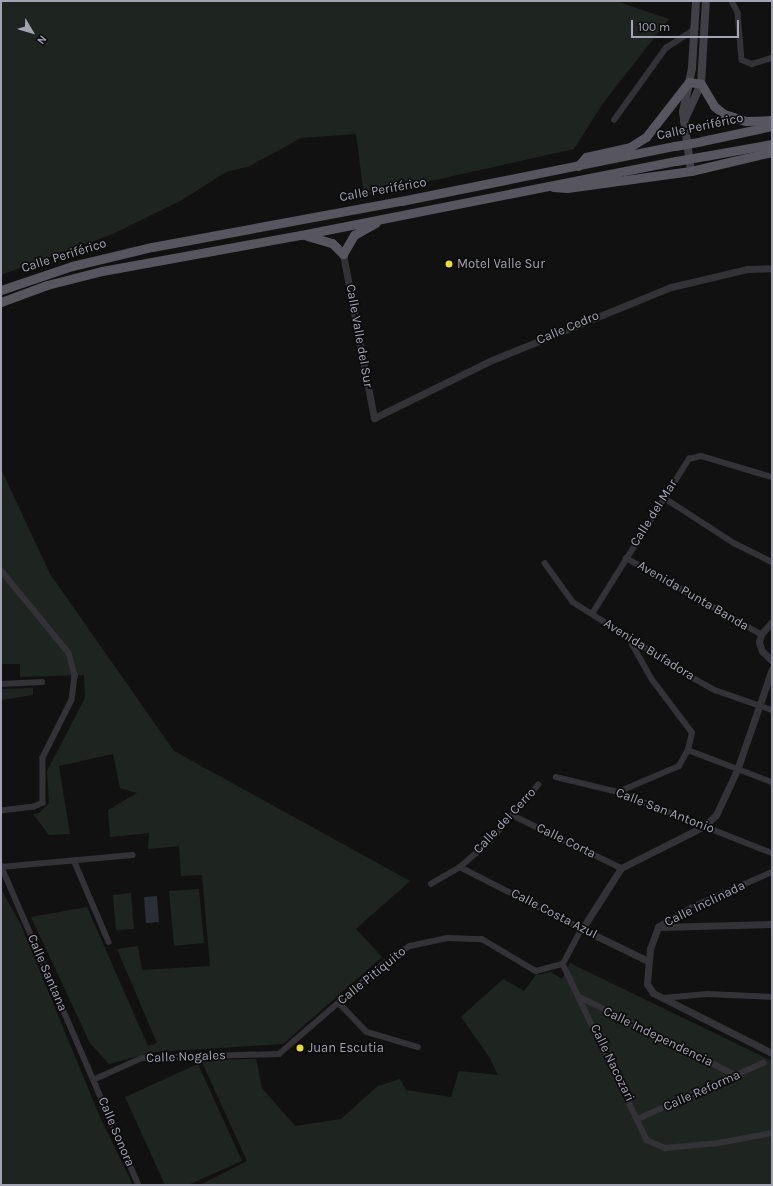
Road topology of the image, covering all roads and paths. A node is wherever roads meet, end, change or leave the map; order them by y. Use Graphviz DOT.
graph roads {
  1 [pos="696,1"];
  2 [pos="706,1"];
  3 [pos="732,1"];
  4 [pos="695,29"];
  5 [pos="772,58"];
  6 [pos="689,82"];
  7 [pos="701,84"];
  8 [pos="614,120"];
  9 [pos="772,120"];
  10 [pos="684,121"];
  11 [pos="772,126"];
  12 [pos="772,144"];
  13 [pos="772,152"];
  14 [pos="578,166"];
  15 [pos="691,172"];
  16 [pos="540,186"];
  17 [pos="388,217"];
  18 [pos="301,235"];
  19 [pos="343,254"];
  20 [pos="772,268"];
  21 [pos="1,290"];
  22 [pos="1,302"];
  23 [pos="374,418"];
  24 [pos="772,477"];
  25 [pos="663,497"];
  26 [pos="626,558"];
  27 [pos="772,562"];
  28 [pos="545,563"];
  29 [pos="1,570"];
  30 [pos="592,614"];
  31 [pos="772,622"];
  32 [pos="761,634"];
  33 [pos="627,636"];
  34 [pos="772,661"];
  35 [pos="772,669"];
  36 [pos="42,682"];
  37 [pos="1,684"];
  38 [pos="760,706"];
  39 [pos="772,710"];
  40 [pos="688,750"];
  41 [pos="737,770"];
  42 [pos="556,777"];
  43 [pos="772,782"];
  44 [pos="538,785"];
  45 [pos="618,792"];
  46 [pos="1,811"];
  47 [pos="512,815"];
  48 [pos="704,826"];
  49 [pos="772,853"];
  50 [pos="132,855"];
  51 [pos="74,860"];
  52 [pos="1,867"];
  53 [pos="460,867"];
  54 [pos="621,868"];
  55 [pos="772,872"];
  56 [pos="431,884"];
  57 [pos="772,924"];
  58 [pos="658,927"];
  59 [pos="582,929"];
  60 [pos="109,942"];
  61 [pos="648,961"];
  62 [pos="563,964"];
  63 [pos="772,997"];
  64 [pos="580,998"];
  65 [pos="663,998"];
  66 [pos="339,1002"];
  67 [pos="418,1047"];
  68 [pos="772,1053"];
  69 [pos="260,1054"];
  70 [pos="763,1063"];
  71 [pos="737,1076"];
  72 [pos="93,1080"];
  73 [pos="640,1118"];
  74 [pos="772,1133"];
  75 [pos="139,1185"];
  1 -- 4 [label="main road"];
  2 -- 7 [label="main road"];
  3 -- 5 [label="street"];
  4 -- 6 [label="main road"];
  4 -- 8 [label="street"];
  6 -- 7 [label="highway"];
  6 -- 10 [label="main road"];
  6 -- 14 [label="highway"];
  7 -- 9 [label="highway"];
  7 -- 10 [label="main road"];
  10 -- 15 [label="main road"];
  11 -- 14 [label="highway, Calle Periférico, bridge"];
  12 -- 16 [label="highway, Calle Periférico, bridge"];
  13 -- 15 [label="highway"];
  14 -- 21 [label="highway, Calle Periférico"];
  15 -- 16 [label="highway"];
  16 -- 17 [label="highway, Calle Periférico"];
  17 -- 18 [label="highway, Calle Periférico"];
  17 -- 19 [label="highway"];
  18 -- 19 [label="highway"];
  18 -- 22 [label="highway, Calle Periférico"];
  19 -- 23 [label="street, Calle Valle del Sur"];
  20 -- 23 [label="street, Calle Cedro"];
  24 -- 25 [label="street, Calle del Mar"];
  25 -- 26 [label="street, Calle del Mar"];
  25 -- 27 [label="street"];
  26 -- 30 [label="street, Calle del Mar"];
  26 -- 32 [label="street, Avenida Punta Banda"];
  28 -- 30 [label="street, Avenida Bufadora"];
  29 -- 46 [label="street"];
  30 -- 33 [label="street, Avenida Bufadora"];
  31 -- 32 [label="street, Avenida Punta Banda"];
  32 -- 34 [label="street, Avenida Punta Banda"];
  33 -- 38 [label="street, Avenida Bufadora"];
  33 -- 40 [label="street"];
  35 -- 38 [label="street"];
  36 -- 37 [label="street"];
  38 -- 39 [label="street, Avenida Bufadora"];
  38 -- 41 [label="street"];
  40 -- 41 [label="street"];
  40 -- 45 [label="street"];
  41 -- 43 [label="street"];
  41 -- 48 [label="street"];
  42 -- 45 [label="street, Calle San Antonio"];
  44 -- 47 [label="street, Calle del Cerro"];
  45 -- 48 [label="street, Calle San Antonio"];
  47 -- 53 [label="street, Calle del Cerro"];
  47 -- 54 [label="street, Calle Corta"];
  48 -- 49 [label="street, Calle San Antonio"];
  48 -- 54 [label="street"];
  50 -- 51 [label="street"];
  51 -- 52 [label="street"];
  51 -- 60 [label="street"];
  52 -- 72 [label="street, Calle Santana"];
  53 -- 56 [label="street, Calle del Cerro"];
  53 -- 59 [label="street, Calle Costa Azul"];
  54 -- 59 [label="street"];
  55 -- 58 [label="street, Calle Inclinada"];
  57 -- 58 [label="street"];
  58 -- 61 [label="street, Calle Inclinada"];
  59 -- 61 [label="street, Calle Costa Azul"];
  59 -- 62 [label="street"];
  61 -- 65 [label="street, Calle Inclinada"];
  62 -- 64 [label="street, Calle Nacozari"];
  62 -- 66 [label="street, Calle Pitiquito"];
  63 -- 65 [label="street"];
  64 -- 71 [label="street, Calle Independencia"];
  64 -- 73 [label="street, Calle Nacozari"];
  65 -- 68 [label="street"];
  66 -- 67 [label="street"];
  66 -- 69 [label="street, Calle Pitiquito"];
  69 -- 72 [label="street, Calle Nogales"];
  70 -- 71 [label="street, Calle Reforma"];
  71 -- 73 [label="street, Calle Reforma"];
  72 -- 75 [label="street, Calle Sonora"];
  73 -- 74 [label="street, Calle Nacozari"];
}
